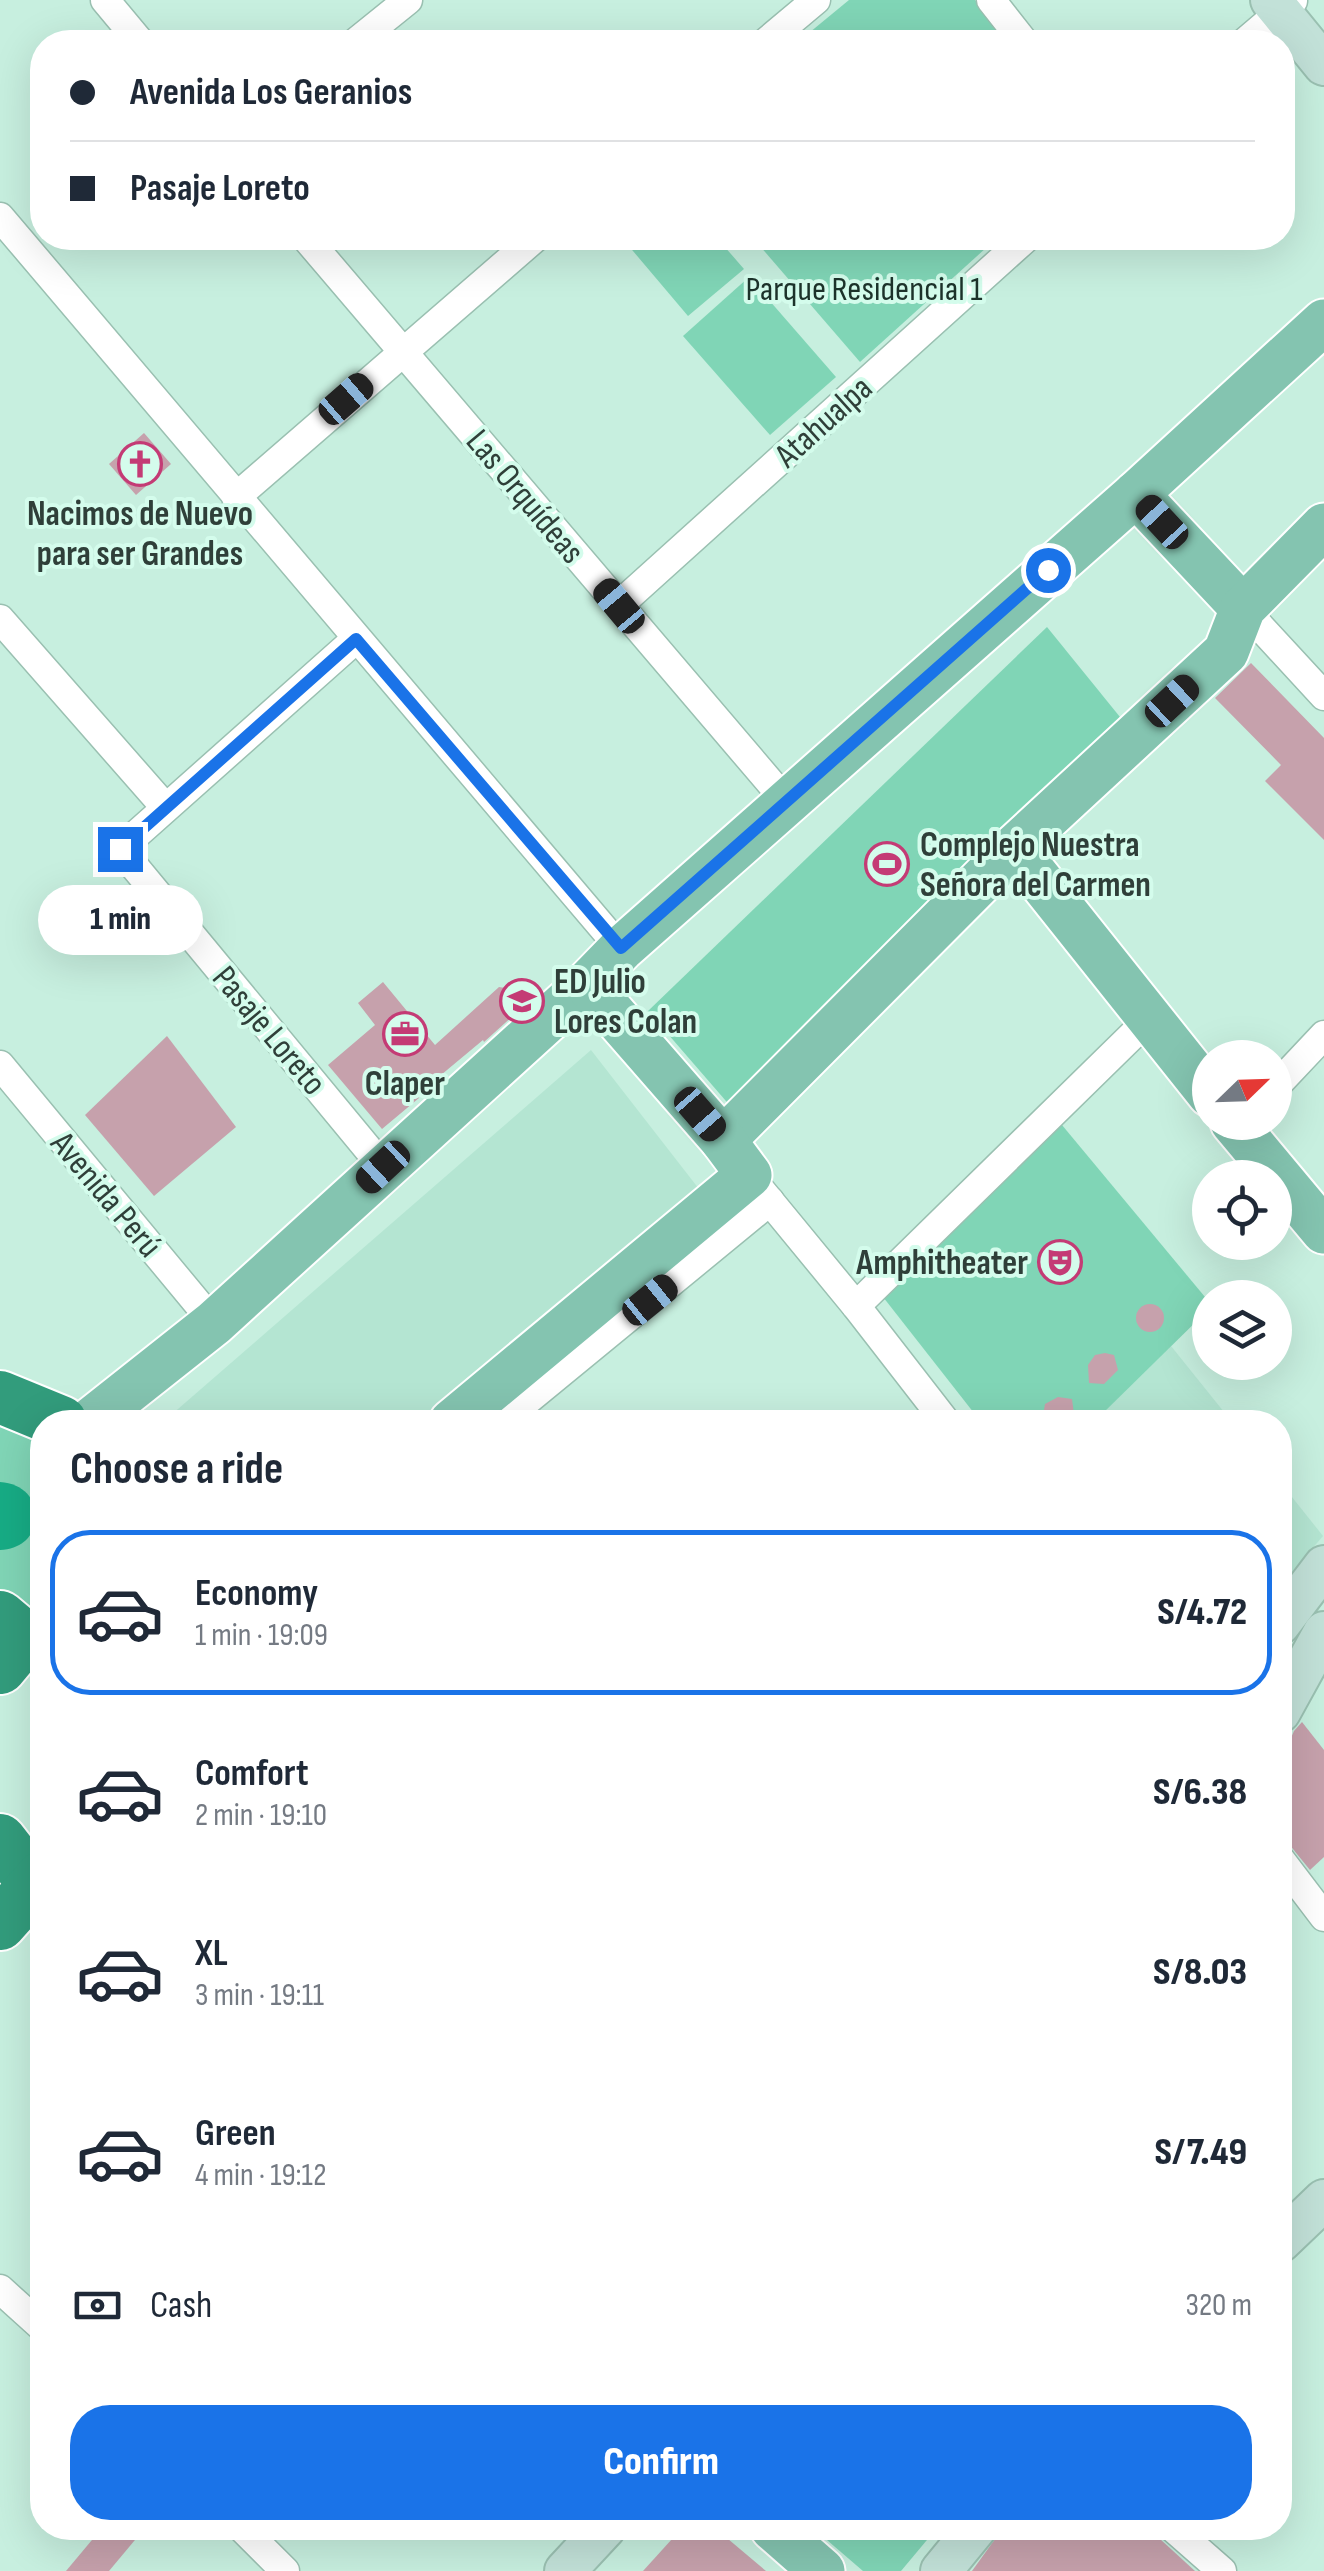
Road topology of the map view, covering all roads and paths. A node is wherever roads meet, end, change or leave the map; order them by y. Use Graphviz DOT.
graph roads {
  1 [pos="104,0"];
  2 [pos="408,0"];
  3 [pos="816,0"];
  4 [pos="991,0"];
  5 [pos="1282,4"];
  6 [pos="130,30"];
  7 [pos="371,30"];
  8 [pos="780,30"];
  9 [pos="1015,30"];
  10 [pos="1257,30"];
  11 [pos="1324,66"];
  12 [pos="0,217"];
  13 [pos="316,250"];
  14 [pos="520,250"];
  15 [pos="1013,250"];
  16 [pos="1324,322"];
  17 [pos="402,350"];
  18 [pos="1136,494"];
  19 [pos="236,497"];
  20 [pos="1324,526"];
  21 [pos="619,606"];
  22 [pos="1243,608"];
  23 [pos="4,633"];
  24 [pos="356,639"];
  25 [pos="1324,696"];
  26 [pos="786,801"];
  27 [pos="165,807"];
  28 [pos="1014,848"];
  29 [pos="621,948"];
  30 [pos="586,984"];
  31 [pos="1149,1019"];
  32 [pos="1324,1035"];
  33 [pos="0,1065"];
  34 [pos="1292,1068"];
  35 [pos="1192,1071"];
  36 [pos="1249,1140"];
  37 [pos="383,1167"];
  38 [pos="747,1172"];
  39 [pos="1324,1231"];
  40 [pos="856,1306"];
  41 [pos="214,1323"];
  42 [pos="0,1397"];
  43 [pos="32,1410"];
  44 [pos="104,1410"];
  45 [pos="466,1410"];
  46 [pos="513,1410"];
  47 [pos="937,1410"];
  48 [pos="1324,1566"];
  49 [pos="1292,1608"];
  50 [pos="1324,1632"];
  51 [pos="1292,1690"];
  52 [pos="0,1840"];
  53 [pos="30,1873"];
  54 [pos="1292,1875"];
  55 [pos="30,1894"];
  56 [pos="1324,1917"];
  57 [pos="0,1924"];
  58 [pos="1324,2200"];
  59 [pos="1292,2231"];
  60 [pos="0,2289"];
  61 [pos="30,2315"];
  62 [pos="254,2540"];
  63 [pos="594,2540"];
  64 [pos="787,2540"];
  65 [pos="967,2540"];
  66 [pos="1187,2540"];
  67 [pos="285,2571"];
  68 [pos="565,2571"];
  69 [pos="822,2571"];
  70 [pos="942,2571"];
  71 [pos="1222,2571"];
  1 -- 6 [label="street"];
  2 -- 7 [label="street"];
  3 -- 8 [label="street"];
  4 -- 9 [label="street"];
  5 -- 10 [label="street"];
  5 -- 11 [label="street"];
  12 -- 19 [label="street"];
  13 -- 17 [label="street, Las Orquídeas"];
  14 -- 17 [label="street"];
  15 -- 21 [label="street, Atahualpa"];
  16 -- 18 [label="main road"];
  17 -- 19 [label="street"];
  17 -- 21 [label="street, Las Orquídeas"];
  18 -- 22 [label="main road"];
  18 -- 26 [label="main road"];
  19 -- 24 [label="street"];
  20 -- 22 [label="main road"];
  21 -- 26 [label="street, Las Orquídeas"];
  22 -- 25 [label="street"];
  22 -- 28 [label="main road"];
  23 -- 27 [label="street"];
  24 -- 27 [label="street"];
  24 -- 29 [label="street"];
  26 -- 29 [label="main road"];
  27 -- 37 [label="street, Pasaje Loreto"];
  28 -- 31 [label="main road"];
  28 -- 38 [label="main road"];
  29 -- 30 [label="main road"];
  30 -- 37 [label="main road"];
  30 -- 38 [label="main road"];
  31 -- 35 [label="main road"];
  31 -- 40 [label="street"];
  32 -- 34 [label="street"];
  33 -- 41 [label="street, Avenida Perú"];
  36 -- 39 [label="main road"];
  37 -- 41 [label="main road"];
  38 -- 40 [label="street"];
  38 -- 45 [label="main road"];
  38 -- 46 [label="street"];
  40 -- 47 [label="street"];
  41 -- 44 [label="main road"];
  42 -- 43 [label="highway"];
  48 -- 49 [label="street"];
  50 -- 51 [label="street"];
  52 -- 53 [label="highway"];
  54 -- 56 [label="street"];
  55 -- 57 [label="highway"];
  58 -- 59 [label="street"];
  60 -- 61 [label="street"];
  62 -- 67 [label="street"];
  63 -- 68 [label="street"];
  64 -- 69 [label="main road"];
  65 -- 70 [label="street"];
  66 -- 71 [label="street"];
}
